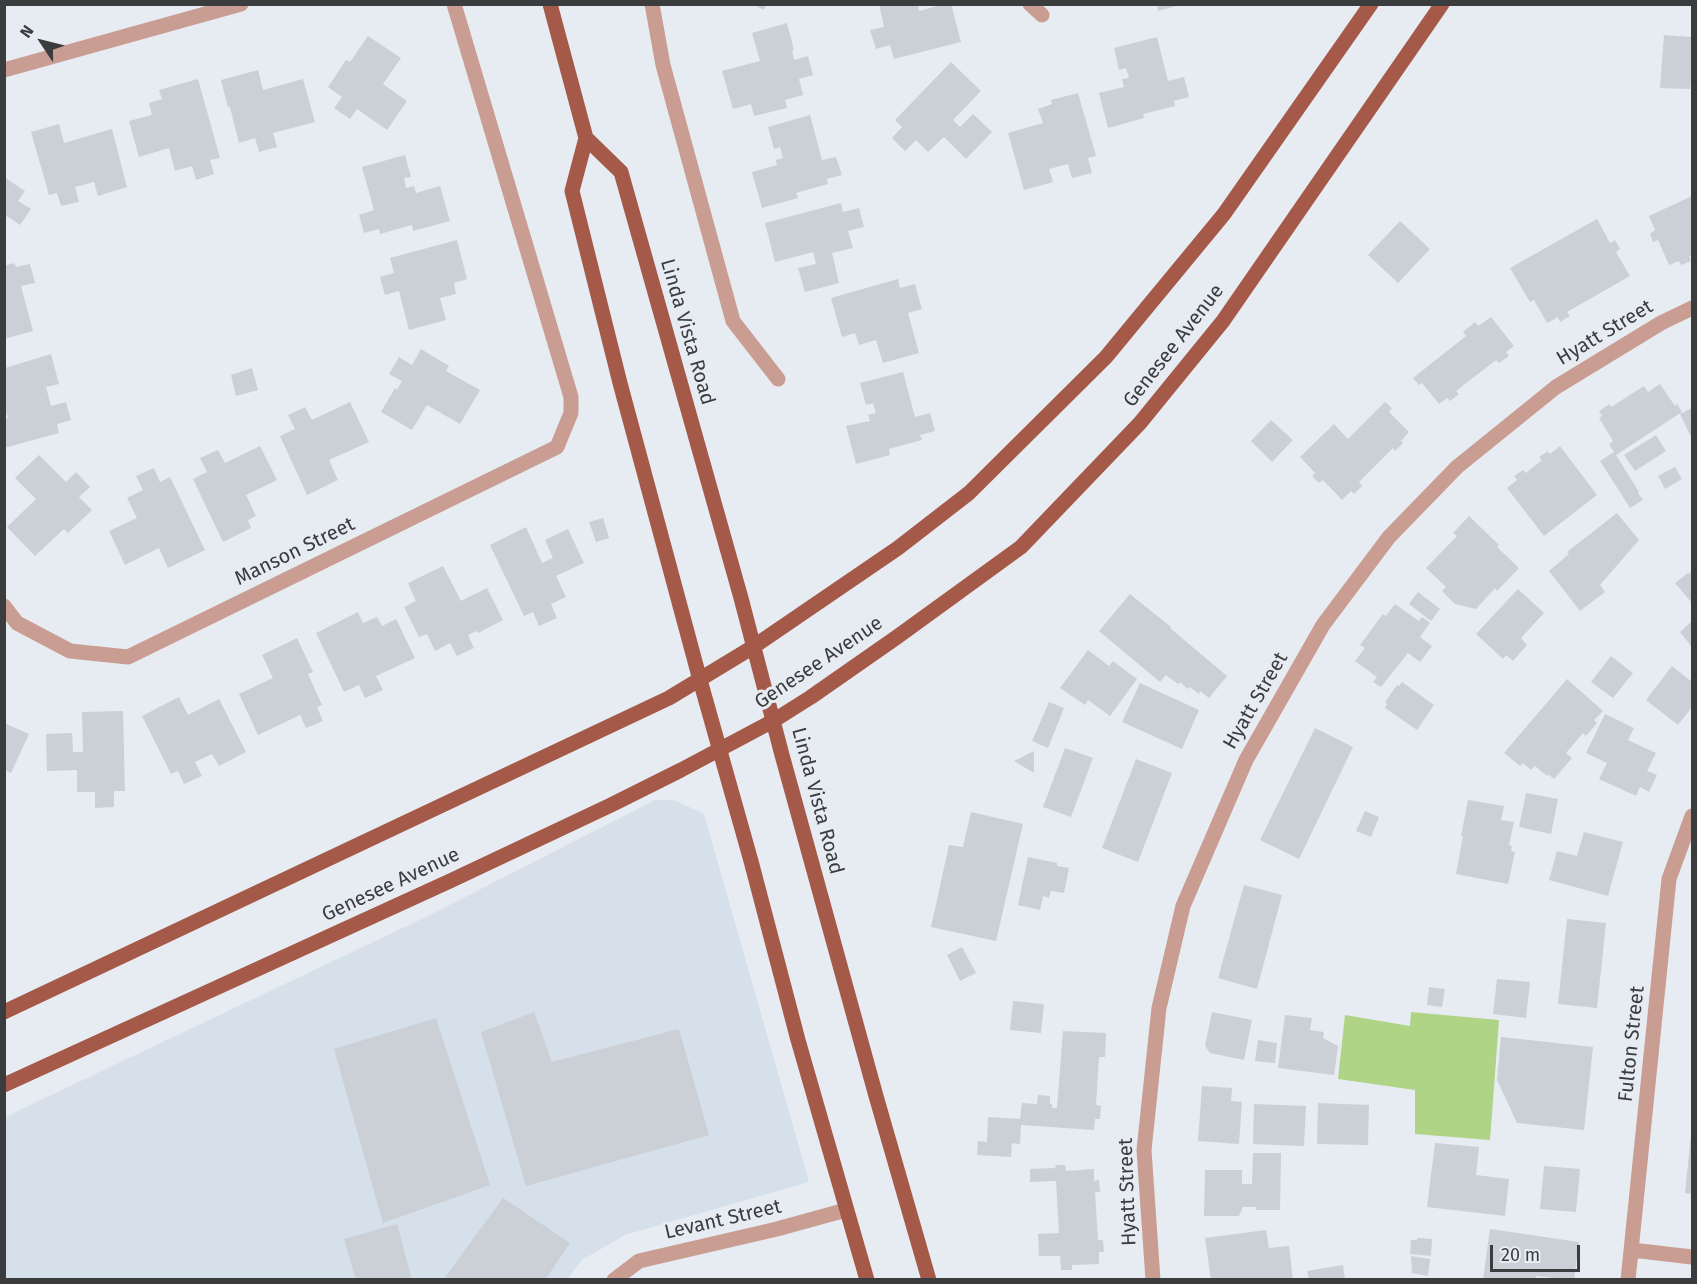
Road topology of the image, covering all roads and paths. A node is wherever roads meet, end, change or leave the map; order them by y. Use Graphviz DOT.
graph roads {
  1 [pos="241,4"];
  2 [pos="454,4"];
  3 [pos="550,4"];
  4 [pos="652,4"];
  5 [pos="1030,4"];
  6 [pos="1371,4"];
  7 [pos="1442,4"];
  8 [pos="1042,15"];
  9 [pos="4,70"];
  10 [pos="586,138"];
  11 [pos="1692,308"];
  12 [pos="778,379"];
  13 [pos="4,606"];
  14 [pos="753,647"];
  15 [pos="700,680"];
  16 [pos="773,721"];
  17 [pos="720,749"];
  18 [pos="1692,816"];
  19 [pos="4,1012"];
  20 [pos="4,1085"];
  21 [pos="846,1210"];
  22 [pos="1632,1250"];
  23 [pos="1692,1257"];
  24 [pos="614,1280"];
  25 [pos="867,1280"];
  26 [pos="929,1280"];
  27 [pos="1153,1280"];
  28 [pos="1628,1280"];
  1 -- 9 [label="street"];
  2 -- 13 [label="street, Manson Street"];
  3 -- 10 [label="main road"];
  4 -- 12 [label="street"];
  5 -- 8 [label="street"];
  6 -- 14 [label="main road"];
  7 -- 16 [label="main road, Genesee Avenue"];
  10 -- 14 [label="main road, Linda Vista Road"];
  10 -- 15 [label="main road"];
  11 -- 27 [label="street, Hyatt Street"];
  14 -- 15 [label="main road"];
  14 -- 16 [label="main road, Linda Vista Road"];
  15 -- 17 [label="main road"];
  15 -- 19 [label="main road"];
  16 -- 17 [label="main road, Genesee Avenue"];
  16 -- 26 [label="main road, Linda Vista Road"];
  17 -- 20 [label="main road, Genesee Avenue"];
  17 -- 21 [label="main road"];
  18 -- 22 [label="street, Fulton Street"];
  21 -- 24 [label="street, Levant Street"];
  21 -- 25 [label="main road"];
  22 -- 23 [label="street"];
  22 -- 28 [label="street, Fulton Street"];
}
